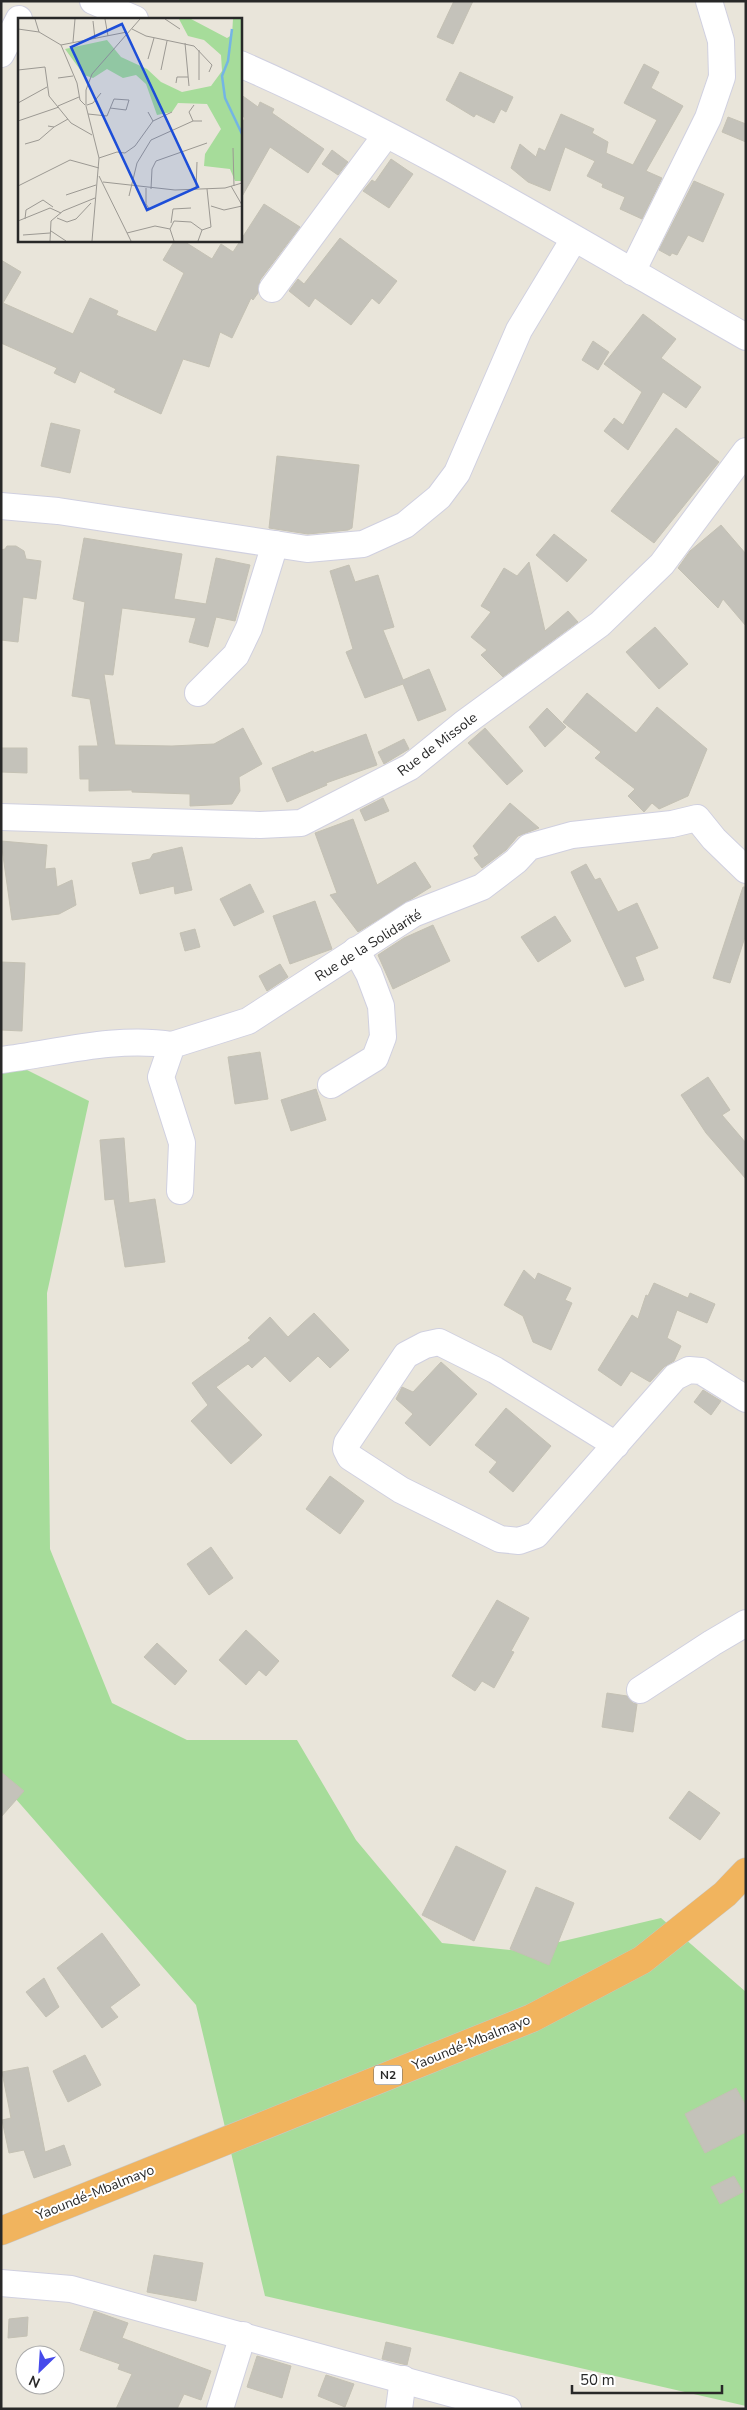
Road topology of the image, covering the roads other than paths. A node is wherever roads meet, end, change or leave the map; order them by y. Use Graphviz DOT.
graph roads {
  1 [pos="28,1"];
  2 [pos="93,1"];
  3 [pos="709,1"];
  4 [pos="20,18"];
  5 [pos="133,18"];
  6 [pos="18,21"];
  7 [pos="1,54"];
  8 [pos="244,73"];
  9 [pos="386,135"];
  10 [pos="574,239"];
  11 [pos="632,272"];
  12 [pos="272,288"];
  13 [pos="746,337"];
  14 [pos="746,451"];
  15 [pos="1,506"];
  16 [pos="276,544"];
  17 [pos="198,693"];
  18 [pos="1,817"];
  19 [pos="746,870"];
  20 [pos="356,950"];
  21 [pos="172,1045"];
  22 [pos="1,1060"];
  23 [pos="331,1085"];
  24 [pos="180,1192"];
  25 [pos="746,1399"];
  26 [pos="616,1445"];
  27 [pos="746,1623"];
  28 [pos="640,1690"];
  29 [pos="746,1872"];
  30 [pos="1,2231"];
  31 [pos="1,2283"];
  32 [pos="243,2335"];
  33 [pos="403,2379"];
  34 [pos="220,2409"];
  35 [pos="399,2409"];
  36 [pos="508,2409"];
  1 -- 4 [label="street"];
  2 -- 5 [label="street"];
  3 -- 11 [label="street"];
  6 -- 7 [label="street"];
  8 -- 9 [label="street"];
  9 -- 10 [label="street"];
  9 -- 12 [label="street"];
  10 -- 11 [label="street"];
  10 -- 16 [label="street"];
  11 -- 13 [label="street"];
  14 -- 18 [label="street, Rue de Missole"];
  15 -- 16 [label="street"];
  16 -- 17 [label="street"];
  19 -- 20 [label="street, Rue de la Solidarité"];
  20 -- 21 [label="street, Rue de la Solidarité"];
  20 -- 23 [label="street"];
  21 -- 22 [label="street"];
  21 -- 24 [label="street"];
  25 -- 26 [label="street"];
  26 -- 26 [label="street"];
  27 -- 28 [label="street"];
  29 -- 30 [label="highway, Yaoundé-Mbalmayo / N2"];
  31 -- 32 [label="street"];
  32 -- 33 [label="street"];
  32 -- 34 [label="street"];
  33 -- 35 [label="street"];
  33 -- 36 [label="street"];
}
